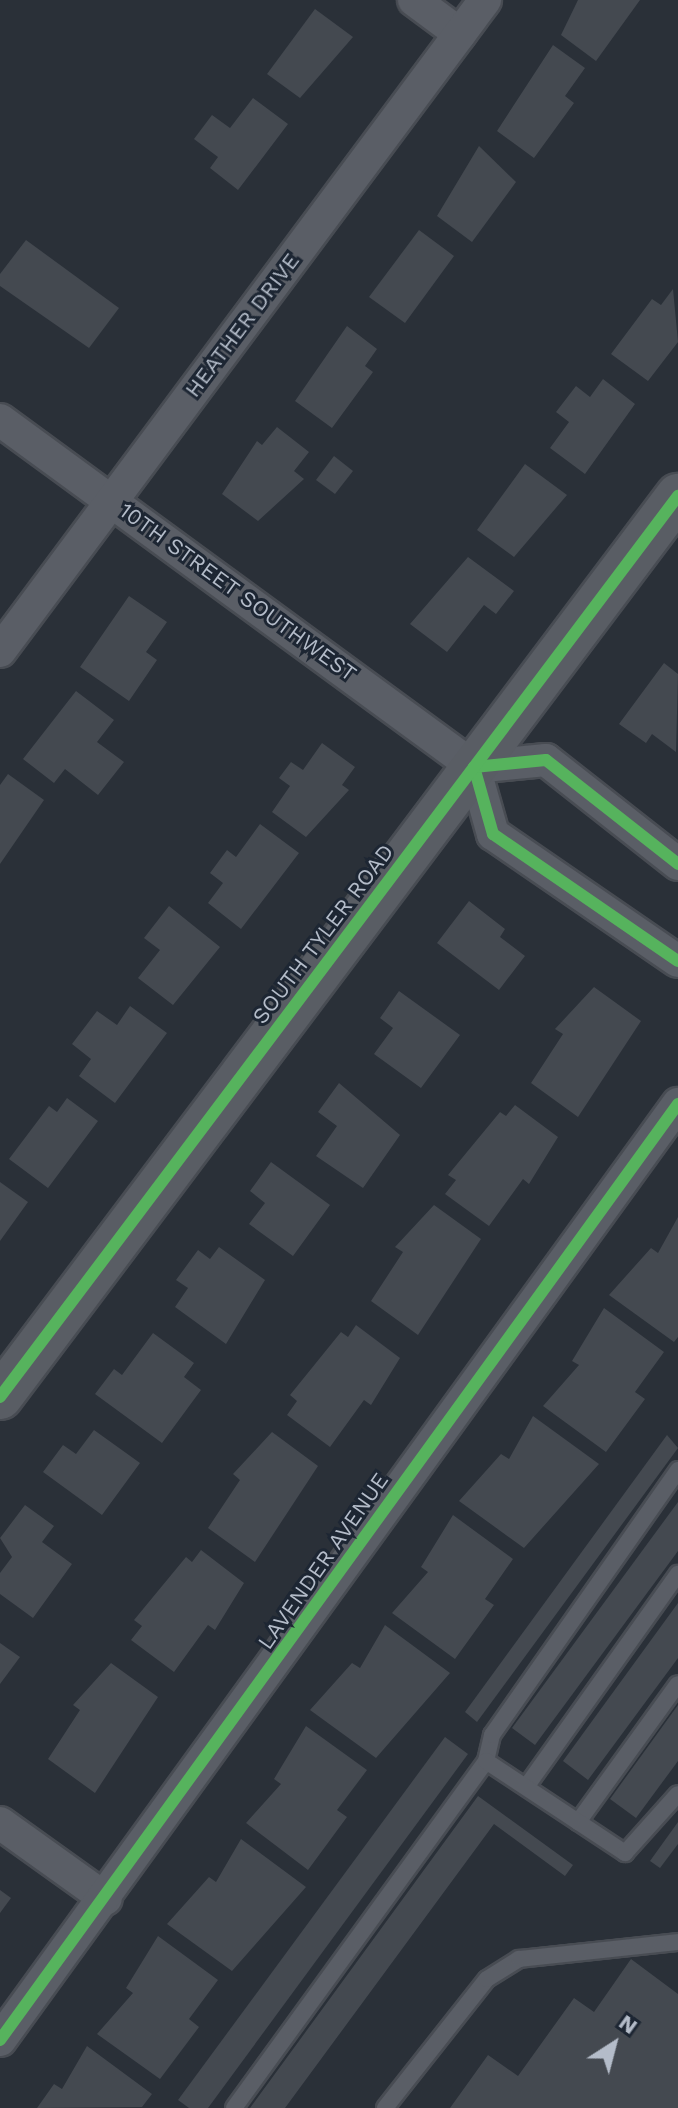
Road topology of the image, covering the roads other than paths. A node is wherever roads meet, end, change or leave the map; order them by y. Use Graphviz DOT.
graph roads {
  1 [pos="414,0"];
  2 [pos="485,0"];
  3 [pos="460,34"];
  4 [pos="0,420"];
  5 [pos="678,496"];
  6 [pos="112,500"];
  7 [pos="0,651"];
  8 [pos="474,767"];
  9 [pos="678,864"];
  10 [pos="678,961"];
  11 [pos="678,1104"];
  12 [pos="0,1397"];
  13 [pos="678,1470"];
  14 [pos="678,1574"];
  15 [pos="678,1684"];
  16 [pos="486,1761"];
  17 [pos="526,1787"];
  18 [pos="678,1794"];
  19 [pos="578,1822"];
  20 [pos="0,1823"];
  21 [pos="106,1899"];
  22 [pos="678,1942"];
  23 [pos="0,2040"];
  24 [pos="234,2108"];
  25 [pos="385,2108"];
  1 -- 3 [label="street"];
  2 -- 3 [label="street, HEATHER DRIVE"];
  3 -- 6 [label="street, HEATHER DRIVE"];
  4 -- 6 [label="street, 10TH STREET SOUTHWEST"];
  5 -- 8 [label="street, SOUTH TYLER ROAD"];
  6 -- 7 [label="street, HEATHER DRIVE"];
  6 -- 8 [label="street, 10TH STREET SOUTHWEST"];
  8 -- 9 [label="street"];
  8 -- 10 [label="street"];
  8 -- 12 [label="street, SOUTH TYLER ROAD"];
  11 -- 21 [label="street, LAVENDER AVENUE"];
  13 -- 16 [label="lane"];
  14 -- 17 [label="lane"];
  15 -- 19 [label="lane"];
  16 -- 17 [label="lane"];
  16 -- 24 [label="lane"];
  17 -- 19 [label="lane"];
  18 -- 19 [label="lane"];
  20 -- 21 [label="street"];
  21 -- 23 [label="street, LAVENDER AVENUE"];
  22 -- 25 [label="lane"];
}
